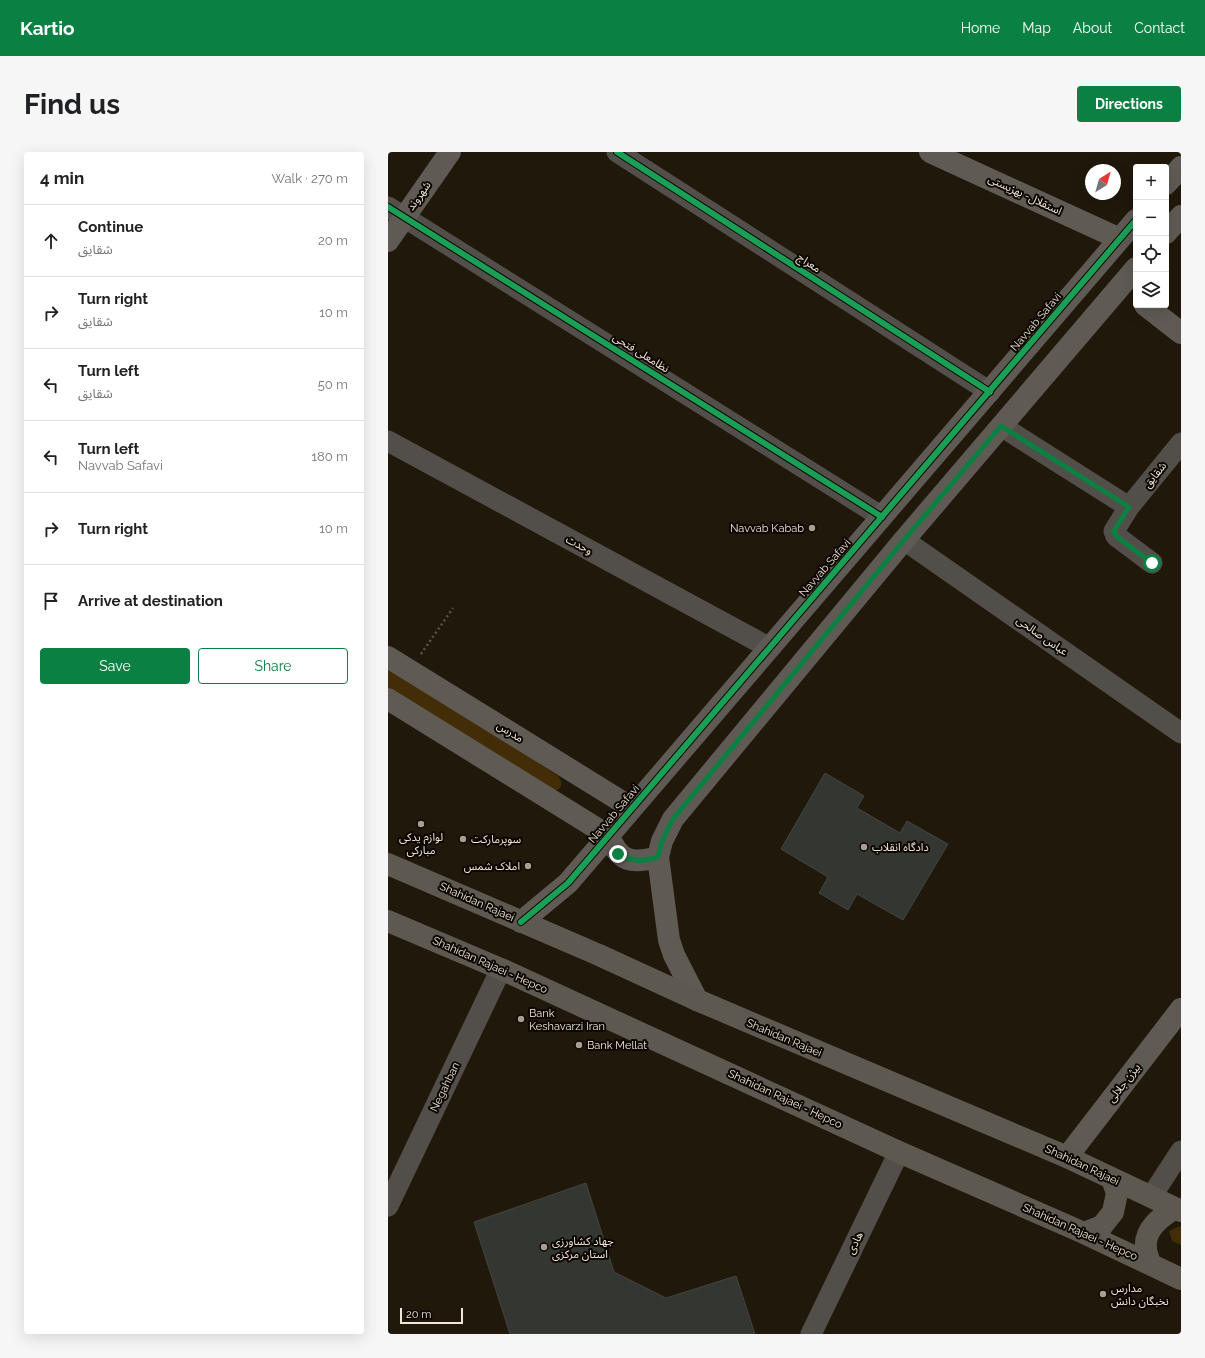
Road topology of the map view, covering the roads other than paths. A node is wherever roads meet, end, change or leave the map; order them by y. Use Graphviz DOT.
graph roads {
  1 [pos="450,152"];
  2 [pos="617,152"];
  3 [pos="930,152"];
  4 [pos="1181,166"];
  5 [pos="1169,180"];
  6 [pos="396,212"];
  7 [pos="1181,216"];
  8 [pos="1133,224"];
  9 [pos="1169,230"];
  10 [pos="1120,239"];
  11 [pos="388,241"];
  12 [pos="1135,272"];
  13 [pos="1128,292"];
  14 [pos="1149,308"];
  15 [pos="1181,333"];
  16 [pos="990,392"];
  17 [pos="1001,426"];
  18 [pos="388,441"];
  19 [pos="1181,443"];
  20 [pos="1129,507"];
  21 [pos="882,517"];
  22 [pos="904,540"];
  23 [pos="1152,563"];
  24 [pos="770,648"];
  25 [pos="388,657"];
  26 [pos="388,699"];
  27 [pos="1181,733"];
  28 [pos="632,808"];
  29 [pos="609,836"];
  30 [pos="658,857"];
  31 [pos="388,864"];
  32 [pos="388,921"];
  33 [pos="521,922"];
  34 [pos="501,969"];
  35 [pos="697,1000"];
  36 [pos="1181,1009"];
  37 [pos="1181,1150"];
  38 [pos="899,1152"];
  39 [pos="1067,1157"];
  40 [pos="1112,1179"];
  41 [pos="1151,1196"];
  42 [pos="388,1206"];
  43 [pos="1178,1210"];
  44 [pos="1084,1233"];
  45 [pos="1150,1264"];
  46 [pos="1181,1279"];
  47 [pos="811,1334"];
  1 -- 6 [label="street, شهروند"];
  2 -- 16 [label="street, معراج"];
  3 -- 10 [label="street, استقلال- بهزیستی"];
  4 -- 5 [label="street"];
  6 -- 11 [label="street, شهروند"];
  6 -- 21 [label="street, نظامعلی فتحی"];
  7 -- 9 [label="street"];
  8 -- 10 [label="street, Navvab Safavi"];
  10 -- 16 [label="street, Navvab Safavi"];
  12 -- 13 [label="street"];
  13 -- 17 [label="street"];
  14 -- 15 [label="street"];
  16 -- 21 [label="street, Navvab Safavi"];
  17 -- 20 [label="street"];
  17 -- 22 [label="street"];
  18 -- 24 [label="street, وحدت"];
  19 -- 20 [label="street, شقایق"];
  20 -- 23 [label="street, شقایق"];
  21 -- 24 [label="street, Navvab Safavi"];
  22 -- 27 [label="street, عباس صالحی"];
  22 -- 30 [label="street"];
  24 -- 28 [label="street, Navvab Safavi"];
  25 -- 28 [label="street, مدرس"];
  26 -- 29 [label="street"];
  28 -- 29 [label="street, Navvab Safavi"];
  29 -- 30 [label="street"];
  29 -- 33 [label="street, Navvab Safavi"];
  30 -- 35 [label="street"];
  31 -- 33 [label="main road, Shahidan Rajaei"];
  32 -- 34 [label="main road, Shahidan Rajaei - Hepco"];
  33 -- 35 [label="main road, Shahidan Rajaei"];
  34 -- 38 [label="main road, Shahidan Rajaei - Hepco"];
  34 -- 42 [label="street, Negahban"];
  35 -- 39 [label="main road, Shahidan Rajaei"];
  36 -- 39 [label="street, بیژن جلالی"];
  37 -- 41 [label="street"];
  38 -- 44 [label="main road, Shahidan Rajaei - Hepco"];
  38 -- 47 [label="street, هادی"];
  39 -- 40 [label="main road, Shahidan Rajaei"];
  40 -- 41 [label="main road, Shahidan Rajaei"];
  40 -- 44 [label="main road"];
  41 -- 43 [label="main road, Shahidan Rajaei"];
  43 -- 45 [label="main road"];
  44 -- 45 [label="main road, Shahidan Rajaei - Hepco"];
  45 -- 46 [label="main road, Shahidan Rajaei - Hepco"];
}
